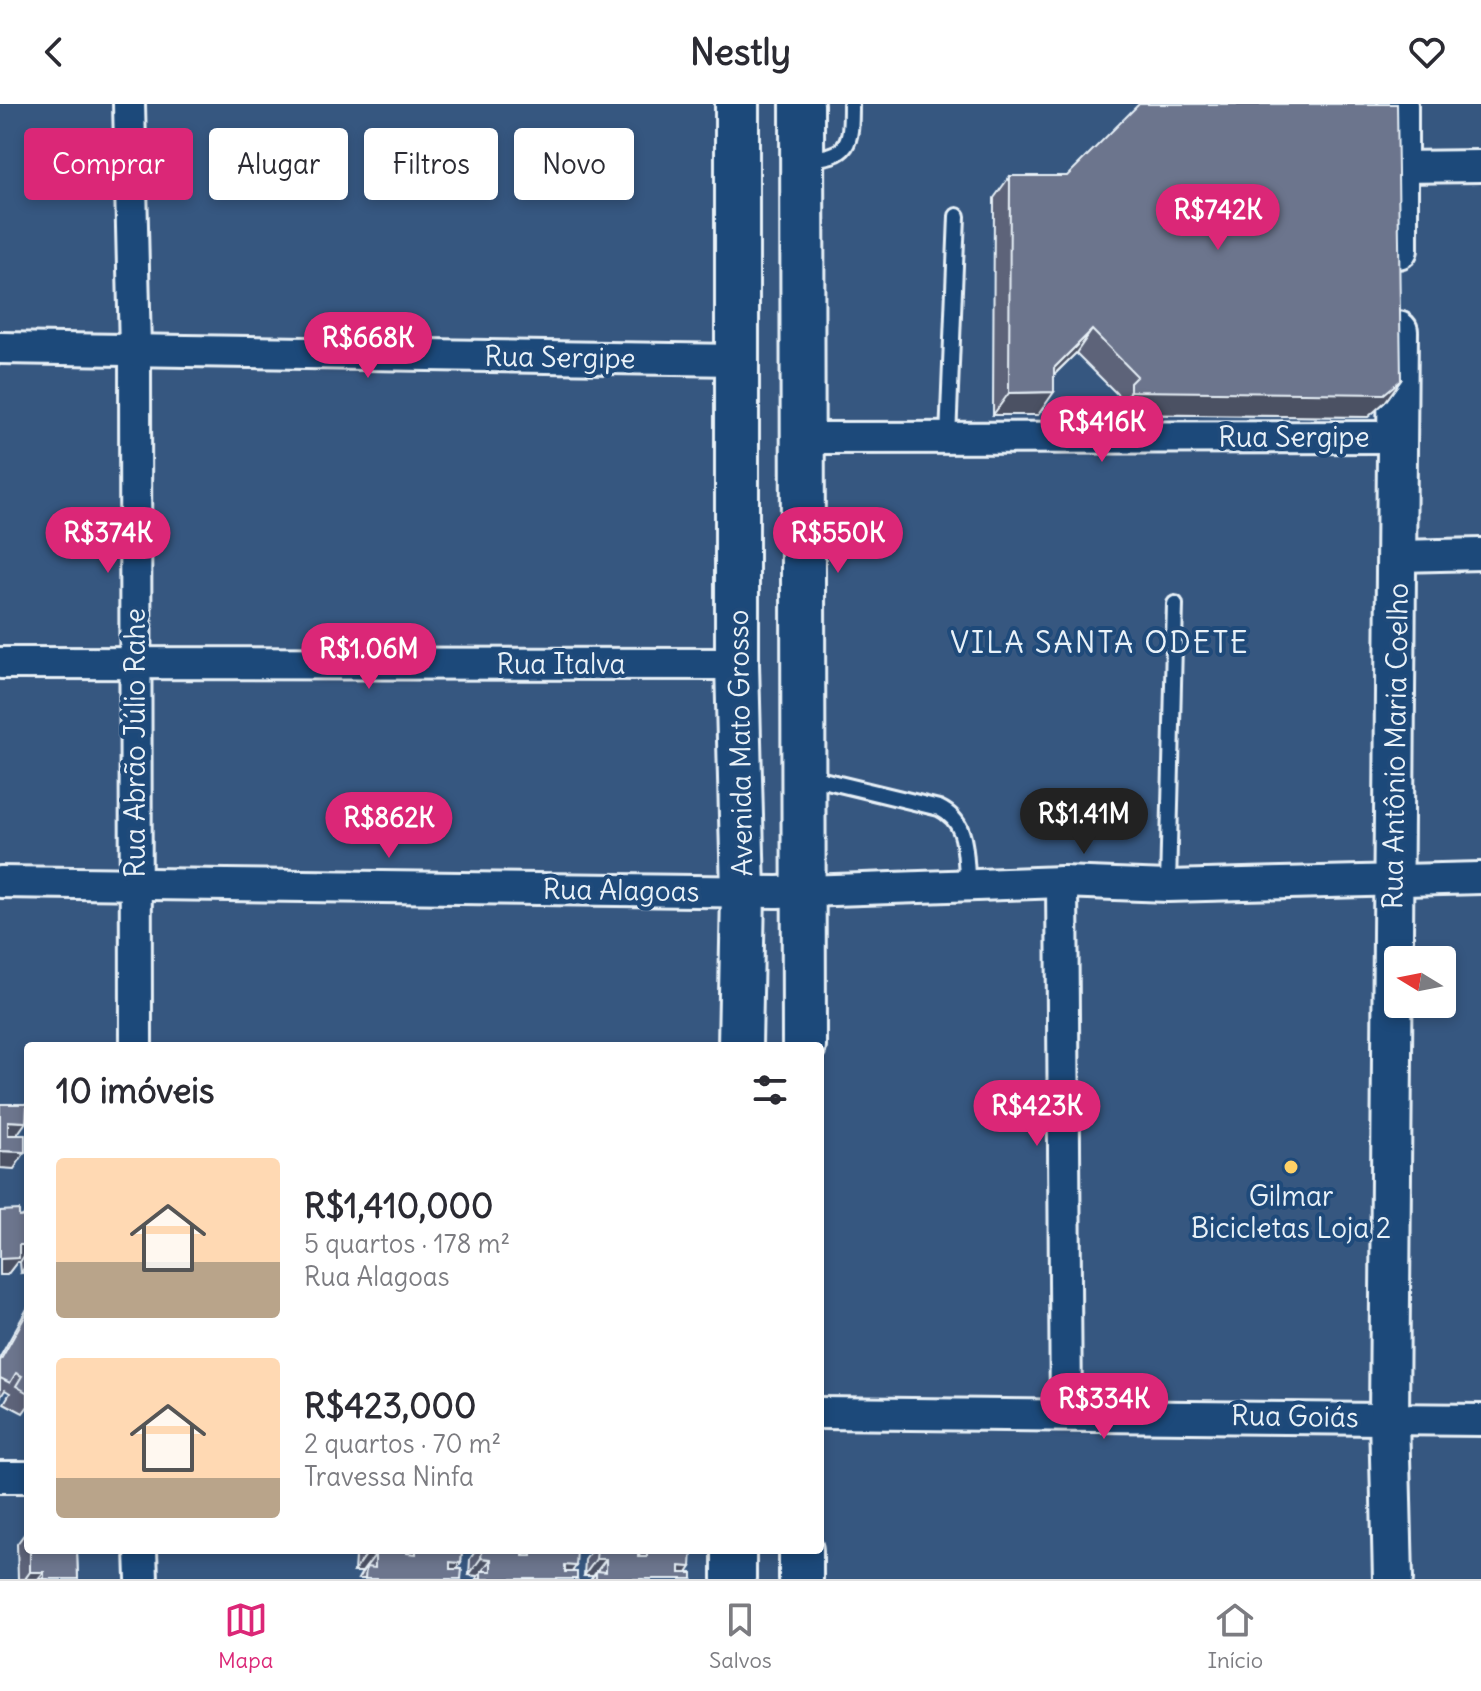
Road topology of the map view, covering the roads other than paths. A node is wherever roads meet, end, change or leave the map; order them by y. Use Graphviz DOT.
graph roads {
  1 [pos="129,104"];
  2 [pos="737,104"];
  3 [pos="802,104"];
  4 [pos="851,104"];
  5 [pos="1398,104"];
  6 [pos="802,160"];
  7 [pos="1481,166"];
  8 [pos="1399,167"];
  9 [pos="957,216"];
  10 [pos="0,348"];
  11 [pos="135,349"];
  12 [pos="736,360"];
  13 [pos="1398,437"];
  14 [pos="805,438"];
  15 [pos="948,438"];
  16 [pos="1481,554"];
  17 [pos="1399,556"];
  18 [pos="1175,604"];
  19 [pos="804,646"];
  20 [pos="0,663"];
  21 [pos="134,663"];
  22 [pos="737,664"];
  23 [pos="805,776"];
  24 [pos="1393,878"];
  25 [pos="1481,878"];
  26 [pos="0,882"];
  27 [pos="1062,882"];
  28 [pos="135,884"];
  29 [pos="968,885"];
  30 [pos="1168,886"];
  31 [pos="806,890"];
  32 [pos="743,892"];
  33 [pos="136,1042"];
  34 [pos="740,1042"];
  35 [pos="804,1042"];
  36 [pos="824,1413"];
  37 [pos="1066,1414"];
  38 [pos="1389,1418"];
  39 [pos="1481,1420"];
  40 [pos="0,1477"];
  41 [pos="24,1477"];
  42 [pos="141,1554"];
  43 [pos="734,1554"];
  44 [pos="801,1554"];
  45 [pos="142,1579"];
  46 [pos="734,1579"];
  47 [pos="801,1579"];
  48 [pos="1393,1579"];
  1 -- 11 [label="street, Rua Abrão Júlio Rahe"];
  2 -- 12 [label="main road, Avenida Mato Grosso"];
  3 -- 6 [label="main road"];
  4 -- 6 [label="lane"];
  5 -- 8 [label="street, Rua Antônio Maria Coelho"];
  6 -- 14 [label="main road"];
  7 -- 8 [label="street"];
  8 -- 13 [label="street, Rua Antônio Maria Coelho"];
  9 -- 15 [label="lane"];
  10 -- 11 [label="street, Rua Sergipe"];
  11 -- 12 [label="street, Rua Sergipe"];
  11 -- 21 [label="street, Rua Abrão Júlio Rahe"];
  12 -- 22 [label="main road, Avenida Mato Grosso"];
  13 -- 15 [label="street, Rua Sergipe"];
  13 -- 17 [label="street, Rua Antônio Maria Coelho"];
  14 -- 15 [label="street, Rua Sergipe"];
  14 -- 19 [label="main road"];
  16 -- 17 [label="street"];
  17 -- 24 [label="street, Rua Antônio Maria Coelho"];
  18 -- 30 [label="lane"];
  19 -- 22 [label="main road"];
  19 -- 23 [label="main road"];
  20 -- 21 [label="street, Rua Italva"];
  21 -- 22 [label="street, Rua Italva"];
  21 -- 28 [label="street, Rua Abrão Júlio Rahe"];
  22 -- 32 [label="main road, Avenida Mato Grosso"];
  23 -- 29 [label="lane"];
  23 -- 31 [label="main road"];
  24 -- 25 [label="street, Rua Alagoas"];
  24 -- 30 [label="street, Rua Alagoas"];
  24 -- 38 [label="street, Rua Antônio Maria Coelho"];
  26 -- 28 [label="street, Rua Alagoas"];
  27 -- 29 [label="street, Rua Alagoas"];
  27 -- 30 [label="street, Rua Alagoas"];
  27 -- 37 [label="street"];
  28 -- 32 [label="street, Rua Alagoas"];
  28 -- 33 [label="street, Rua Abrão Júlio Rahe"];
  29 -- 31 [label="street, Rua Alagoas"];
  31 -- 32 [label="street, Rua Alagoas"];
  31 -- 35 [label="main road"];
  32 -- 34 [label="main road, Avenida Mato Grosso"];
  36 -- 37 [label="street, Rua Goiás"];
  37 -- 38 [label="street, Rua Goiás"];
  38 -- 39 [label="street, Rua Goiás"];
  38 -- 48 [label="street, Rua Antônio Maria Coelho"];
  40 -- 41 [label="street"];
  42 -- 45 [label="street"];
  43 -- 46 [label="main road"];
  44 -- 47 [label="main road"];
}
